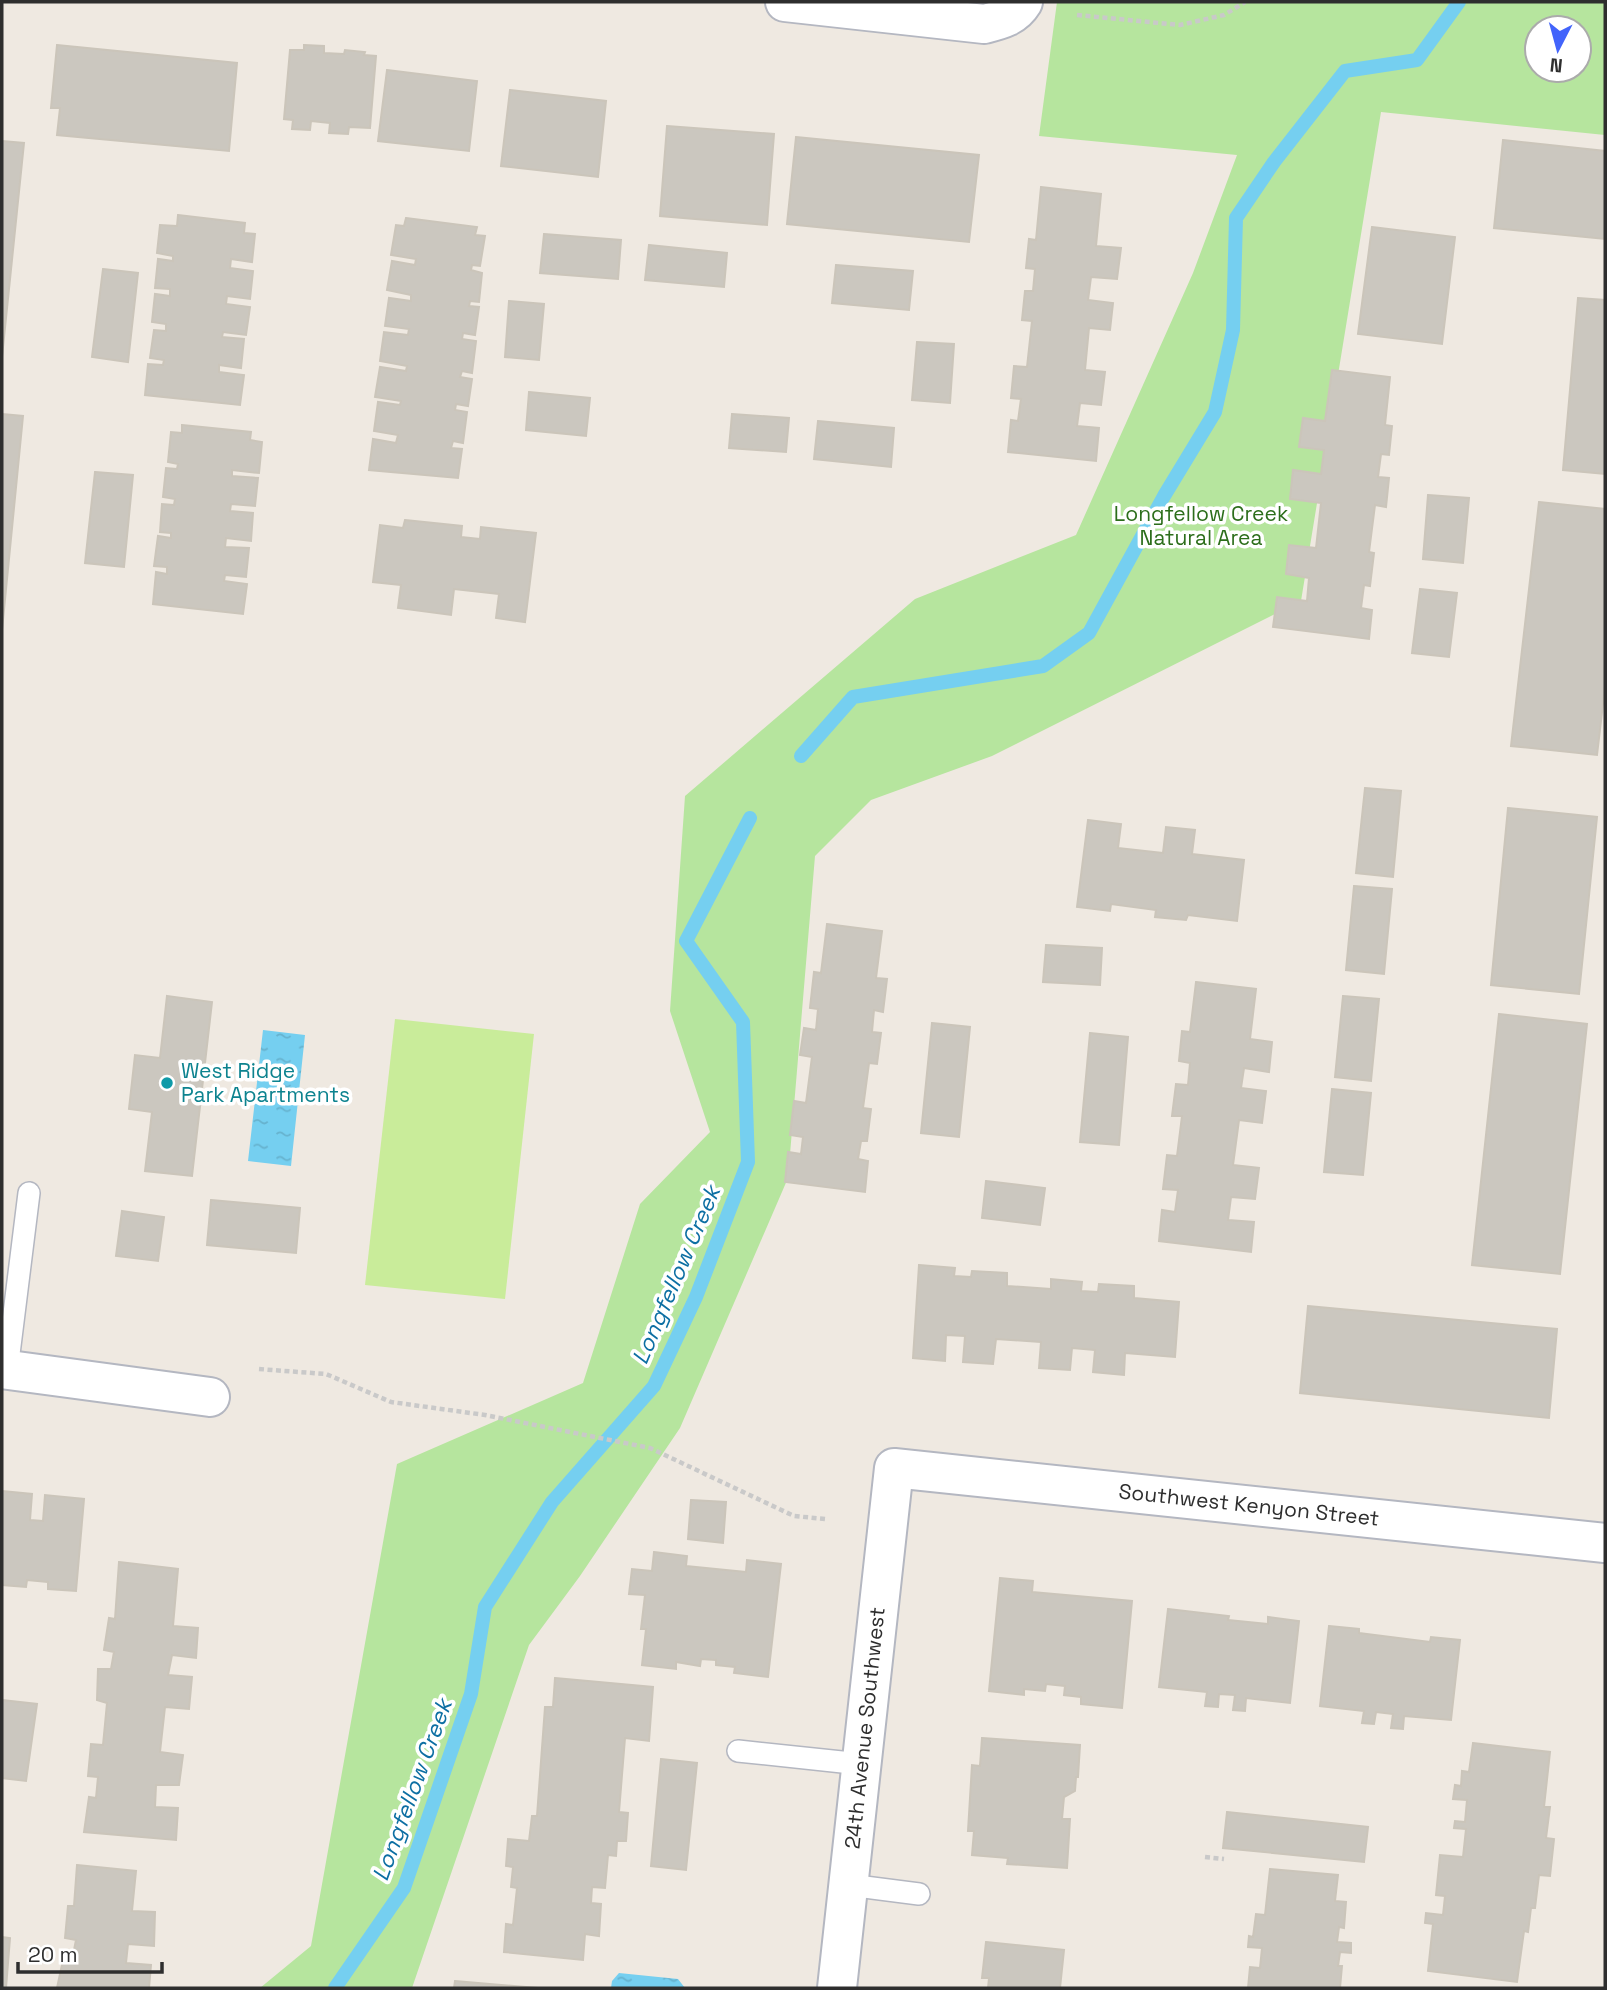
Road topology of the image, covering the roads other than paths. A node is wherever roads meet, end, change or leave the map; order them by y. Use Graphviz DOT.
graph roads {
  1 [pos="785,2"];
  2 [pos="1015,10"];
  3 [pos="29,1193"];
  4 [pos="4,1369"];
  5 [pos="210,1396"];
  6 [pos="894,1468"];
  7 [pos="1605,1543"];
  8 [pos="738,1751"];
  9 [pos="861,1764"];
  10 [pos="849,1885"];
  11 [pos="919,1894"];
  12 [pos="837,1988"];
  1 -- 2 [label="street"];
  3 -- 4 [label="lane"];
  4 -- 5 [label="street"];
  6 -- 7 [label="street, Southwest Kenyon Street"];
  6 -- 9 [label="street, 24th Avenue Southwest"];
  8 -- 9 [label="lane"];
  9 -- 10 [label="street, 24th Avenue Southwest"];
  10 -- 11 [label="lane"];
  10 -- 12 [label="street, 24th Avenue Southwest"];
}
